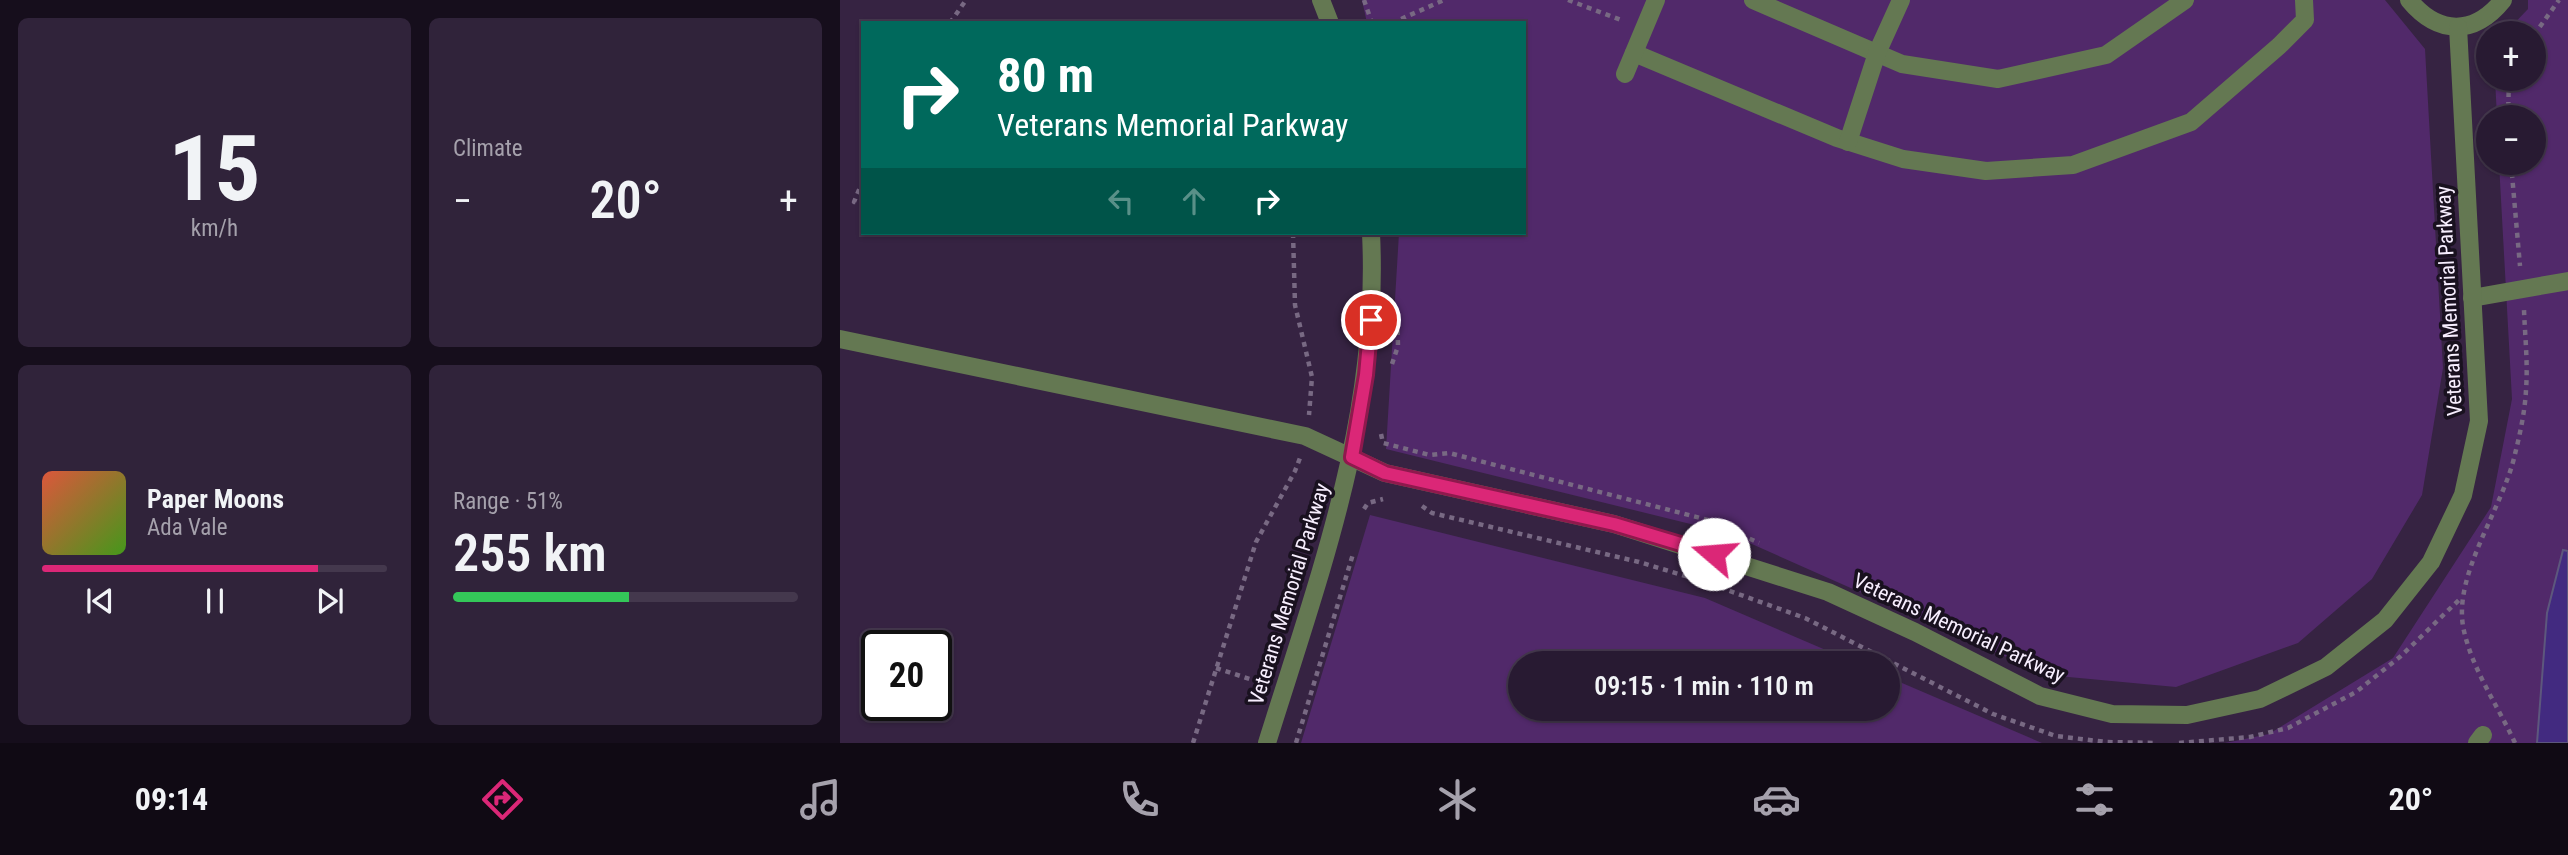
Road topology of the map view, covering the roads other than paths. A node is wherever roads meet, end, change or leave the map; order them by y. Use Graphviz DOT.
graph roads {
  1 [pos="1321,0"];
  2 [pos="1656,0"];
  3 [pos="1753,0"];
  4 [pos="1901,0"];
  5 [pos="2185,0"];
  6 [pos="2304,0"];
  7 [pos="2409,0"];
  8 [pos="2503,0"];
  9 [pos="1329,21"];
  10 [pos="2458,27"];
  11 [pos="1877,53"];
  12 [pos="1634,54"];
  13 [pos="1625,74"];
  14 [pos="1848,142"];
  15 [pos="1371,235"];
  16 [pos="2568,281"];
  17 [pos="2472,298"];
  18 [pos="840,339"];
  19 [pos="1352,457"];
  20 [pos="1267,743"];
  1 -- 9 [label="street"];
  2 -- 12 [label="street"];
  3 -- 11 [label="street"];
  4 -- 11 [label="street"];
  5 -- 11 [label="street"];
  6 -- 14 [label="street"];
  7 -- 10 [label="street"];
  8 -- 10 [label="street"];
  10 -- 17 [label="street, Veterans Memorial Parkway"];
  11 -- 14 [label="street"];
  12 -- 13 [label="street"];
  12 -- 14 [label="street"];
  15 -- 19 [label="street, Veterans Memorial Parkway"];
  16 -- 17 [label="street"];
  17 -- 19 [label="street, Veterans Memorial Parkway"];
  18 -- 19 [label="street"];
  19 -- 20 [label="street, Veterans Memorial Parkway"];
}
